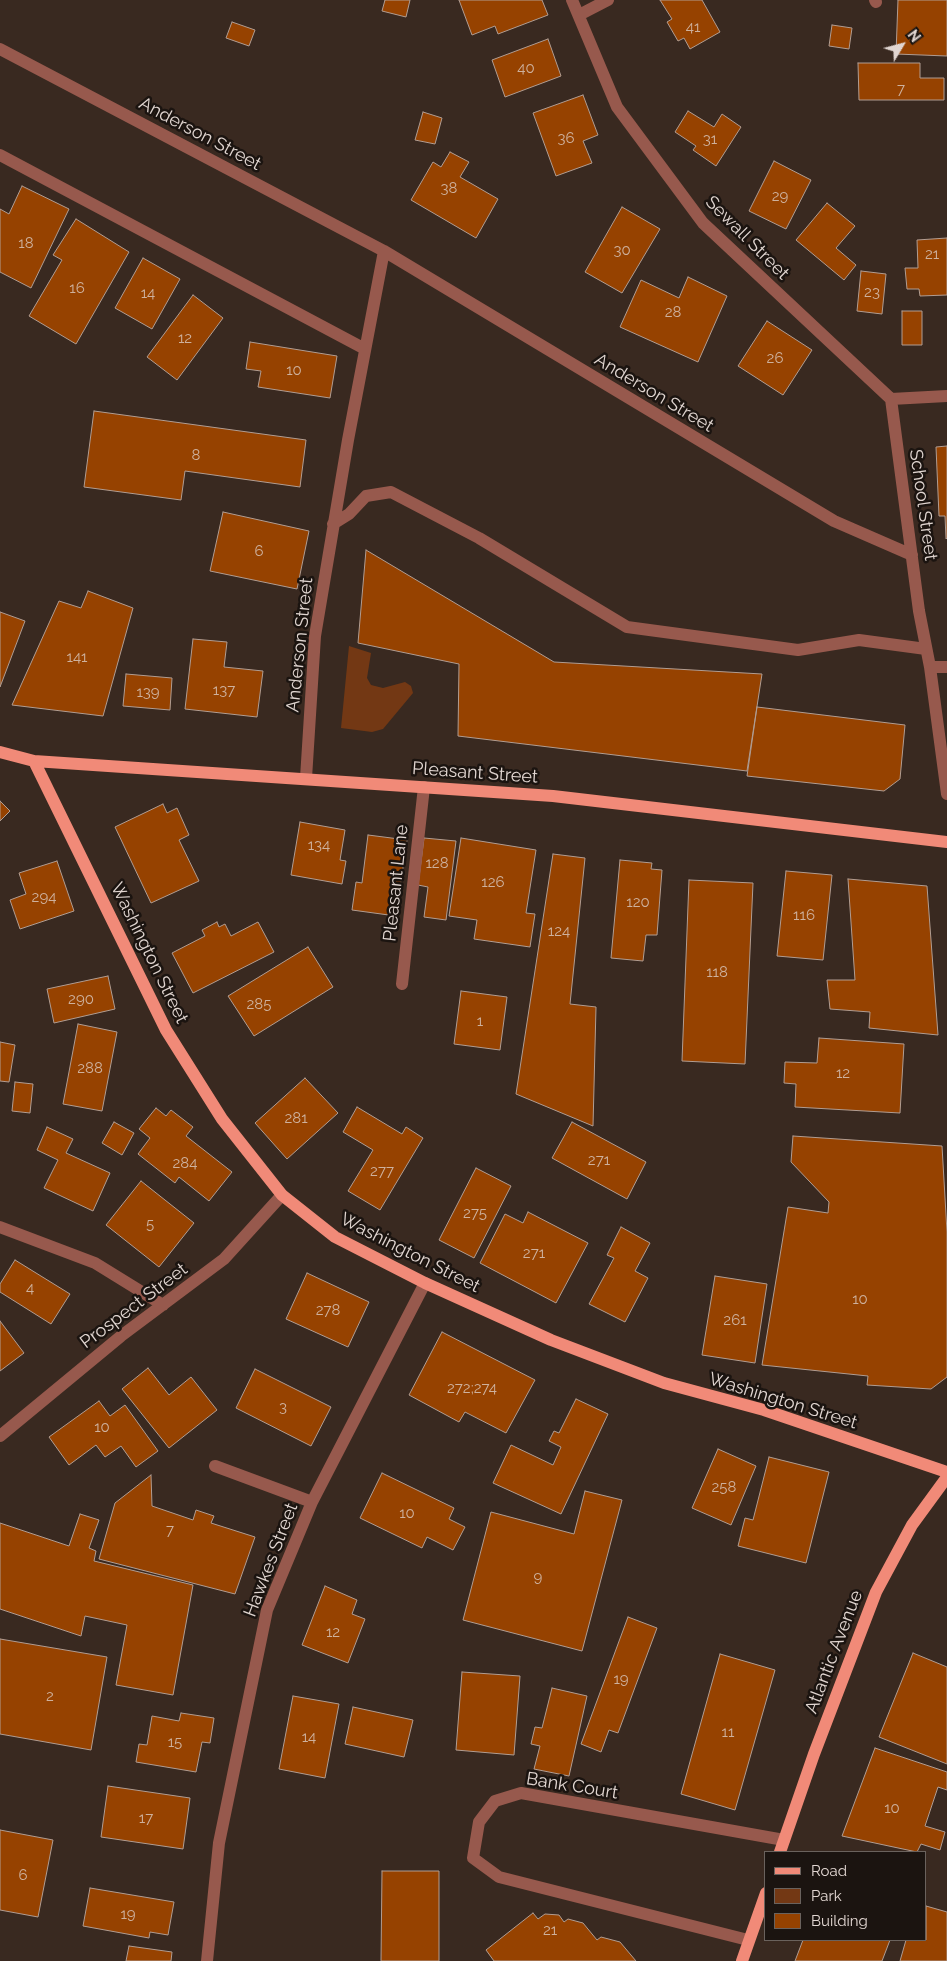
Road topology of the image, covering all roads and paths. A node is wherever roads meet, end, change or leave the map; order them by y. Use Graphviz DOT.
graph roads {
  1 [pos="572,0"];
  2 [pos="608,0"];
  3 [pos="579,15"];
  4 [pos="0,49"];
  5 [pos="0,155"];
  6 [pos="384,251"];
  7 [pos="365,349"];
  8 [pos="947,396"];
  9 [pos="891,399"];
  10 [pos="333,524"];
  11 [pos="912,555"];
  12 [pos="926,649"];
  13 [pos="930,667"];
  14 [pos="947,667"];
  15 [pos="0,752"];
  16 [pos="34,761"];
  17 [pos="306,778"];
  18 [pos="424,787"];
  19 [pos="947,794"];
  20 [pos="947,842"];
  21 [pos="402,984"];
  22 [pos="282,1196"];
  23 [pos="0,1227"];
  24 [pos="425,1283"];
  25 [pos="163,1305"];
  26 [pos="0,1436"];
  27 [pos="215,1466"];
  28 [pos="947,1472"];
  29 [pos="947,1477"];
  30 [pos="312,1502"];
  31 [pos="782,1846"];
  32 [pos="764,1898"];
  33 [pos="748,1940"];
  34 [pos="207,1961"];
  35 [pos="742,1961"];
  1 -- 3 [label="street, Sewall Street"];
  2 -- 3 [label="street"];
  3 -- 9 [label="street, Sewall Street"];
  4 -- 6 [label="street, Anderson Street"];
  5 -- 7 [label="street"];
  6 -- 7 [label="street, Anderson Street"];
  6 -- 11 [label="street, Anderson Street"];
  7 -- 10 [label="street, Anderson Street"];
  8 -- 9 [label="street"];
  9 -- 11 [label="street, School Street"];
  10 -- 12 [label="street"];
  10 -- 17 [label="street, Anderson Street"];
  11 -- 12 [label="street, School Street"];
  12 -- 13 [label="street, School Street"];
  13 -- 14 [label="street"];
  13 -- 19 [label="street, School Street"];
  15 -- 16 [label="main road, Pleasant Street"];
  16 -- 17 [label="main road, Pleasant Street"];
  16 -- 22 [label="main road, Washington Street"];
  17 -- 18 [label="main road, Pleasant Street"];
  18 -- 20 [label="main road, Pleasant Street"];
  18 -- 21 [label="street, Pleasant Lane"];
  22 -- 24 [label="main road, Washington Street"];
  22 -- 25 [label="street, Prospect Street"];
  23 -- 25 [label="street"];
  24 -- 28 [label="main road, Washington Street"];
  24 -- 30 [label="street, Hawkes Street"];
  25 -- 26 [label="street, Prospect Street"];
  27 -- 30 [label="street"];
  29 -- 31 [label="main road, Atlantic Avenue"];
  30 -- 34 [label="street, Hawkes Street"];
  31 -- 33 [label="street, Bank Court"];
  32 -- 33 [label="main road"];
  33 -- 35 [label="main road"];
}
